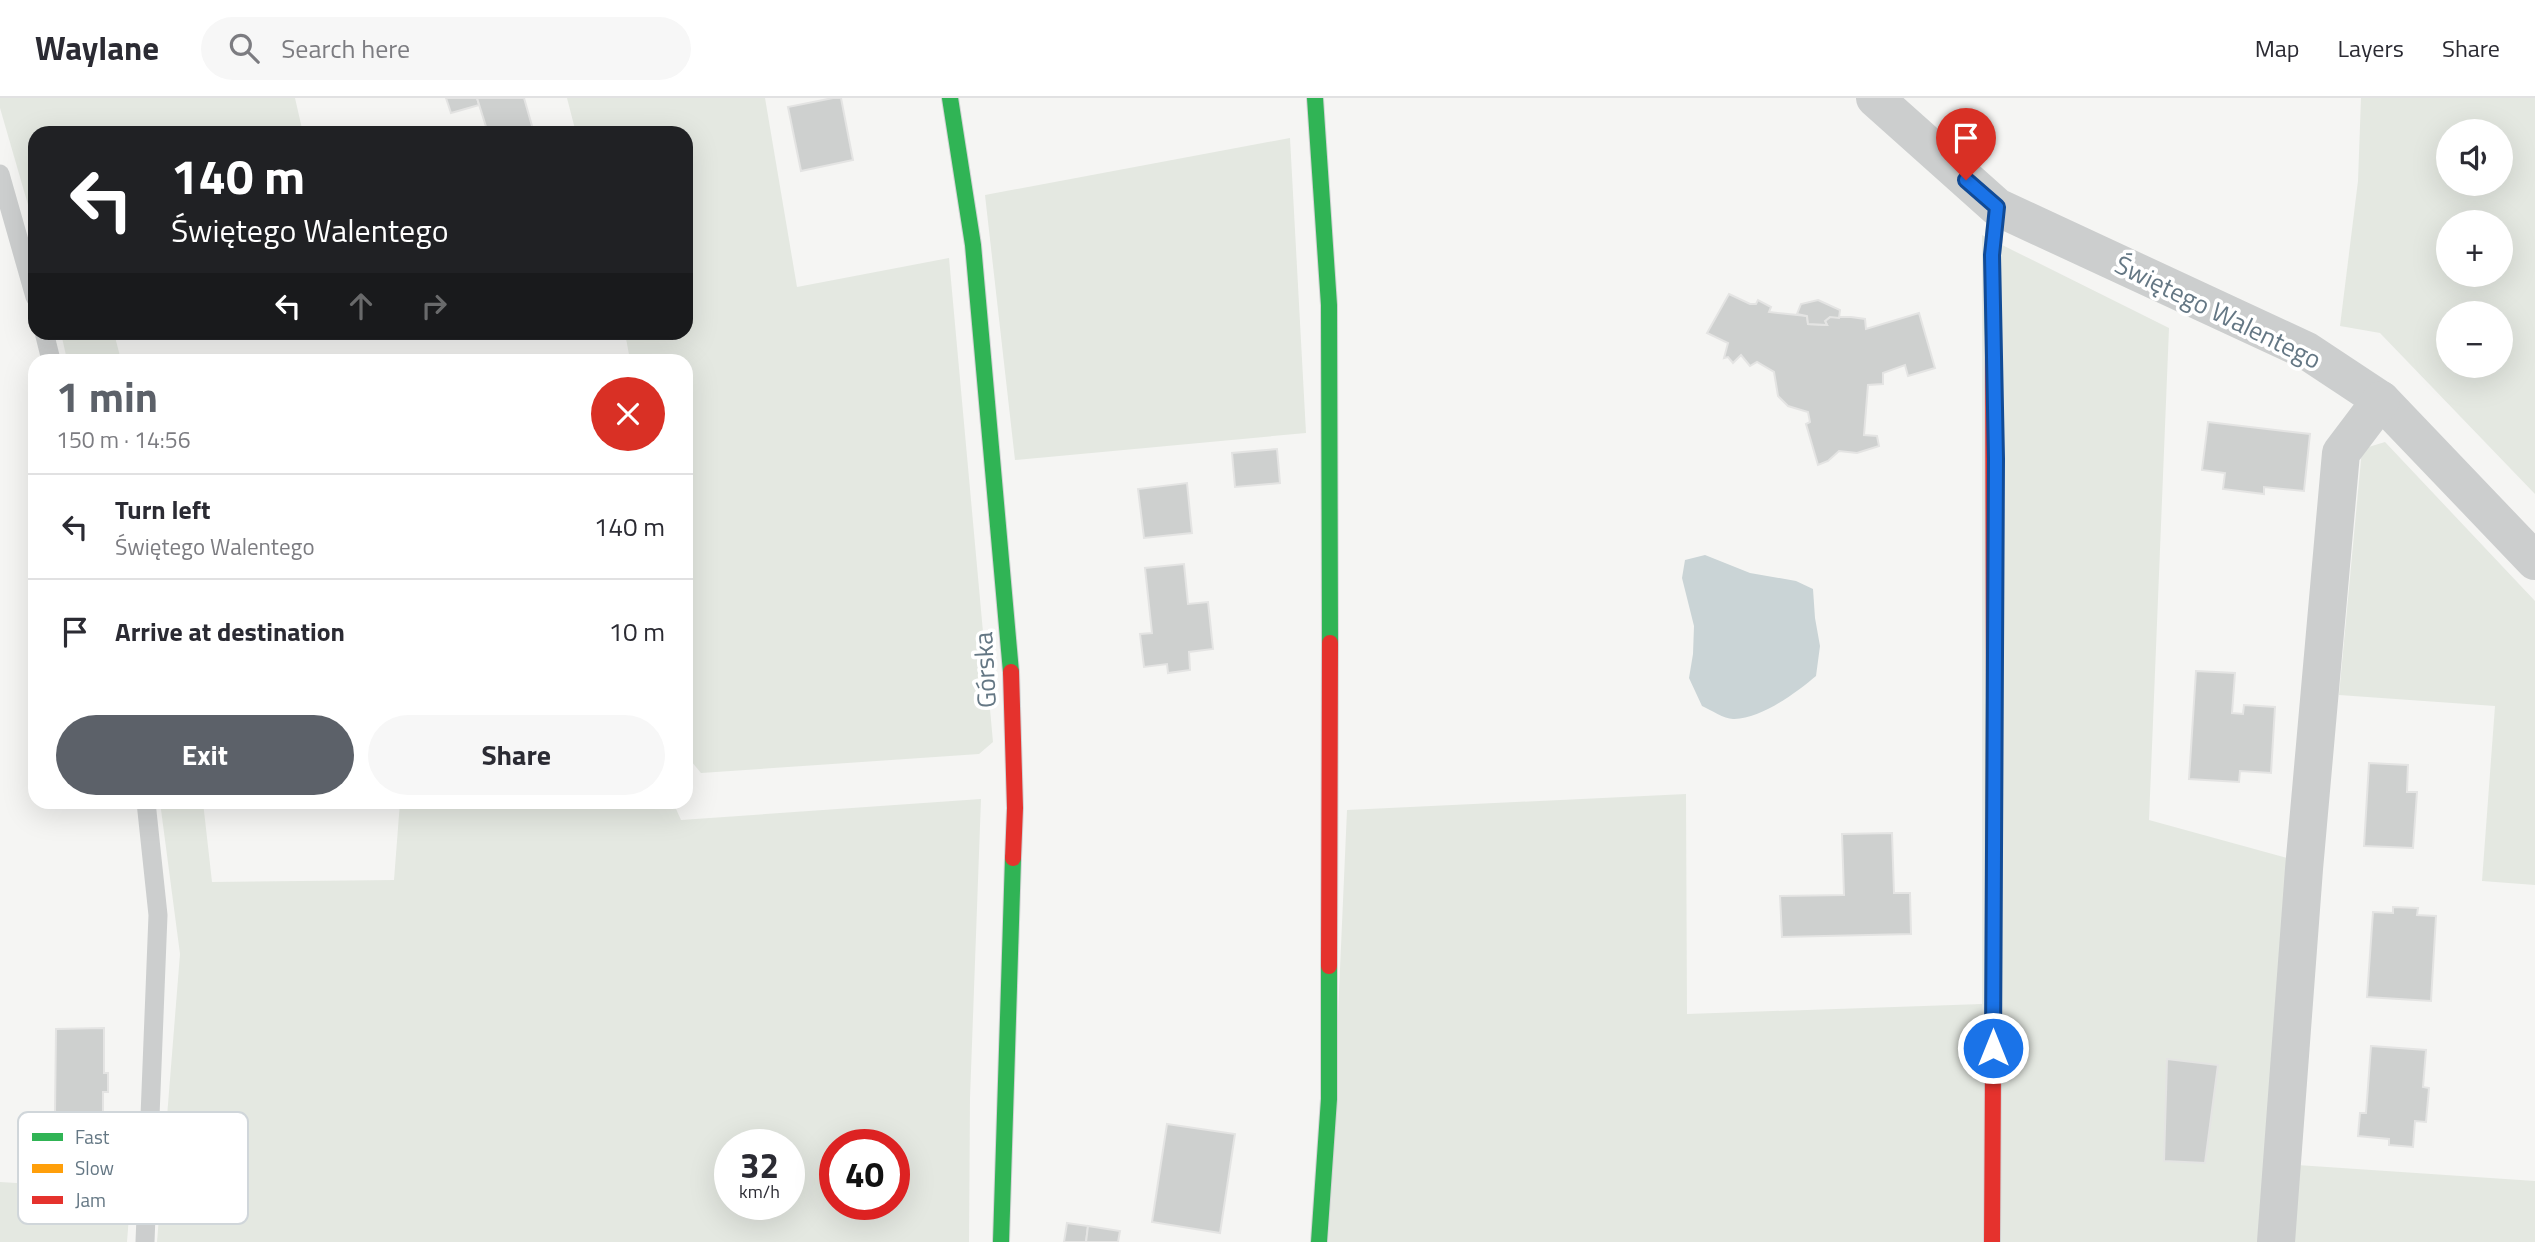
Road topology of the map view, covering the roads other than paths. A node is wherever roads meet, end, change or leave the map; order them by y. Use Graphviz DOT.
graph roads {
  1 [pos="950,98"];
  2 [pos="1315,98"];
  3 [pos="1875,98"];
  4 [pos="0,174"];
  5 [pos="1997,207"];
  6 [pos="28,272"];
  7 [pos="2381,400"];
  8 [pos="2535,561"];
  9 [pos="147,809"];
  10 [pos="150,1112"];
  11 [pos="146,1224"];
  12 [pos="145,1242"];
  13 [pos="1001,1242"];
  14 [pos="1319,1242"];
  15 [pos="1992,1242"];
  16 [pos="2276,1242"];
  1 -- 13 [label="street, Górska"];
  2 -- 14 [label="street"];
  3 -- 5 [label="street, Świętego Walentego"];
  4 -- 6 [label="lane"];
  5 -- 7 [label="street, Świętego Walentego"];
  5 -- 15 [label="street"];
  7 -- 8 [label="street, Świętego Walentego"];
  7 -- 16 [label="street"];
  9 -- 10 [label="lane"];
  11 -- 12 [label="lane"];
}
